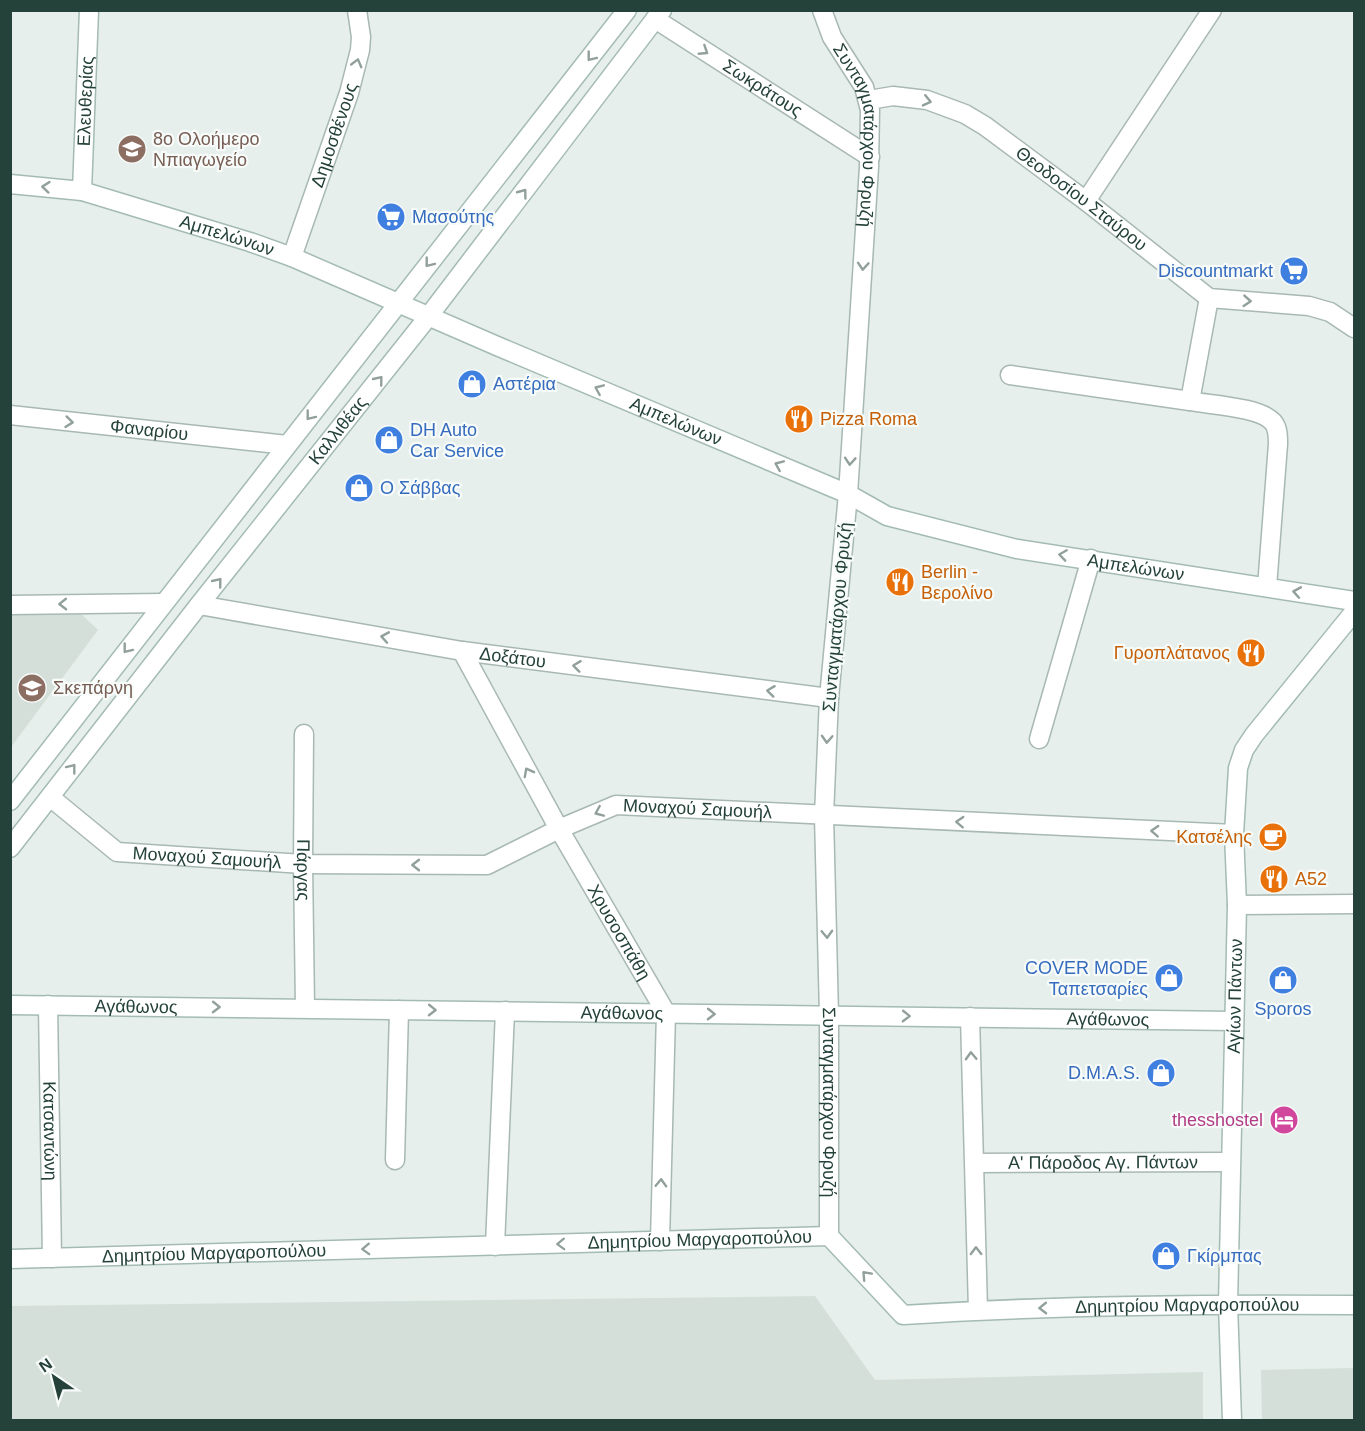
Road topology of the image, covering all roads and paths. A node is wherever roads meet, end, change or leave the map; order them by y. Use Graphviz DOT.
graph roads {
  1 [pos="89,10"];
  2 [pos="357,10"];
  3 [pos="627,10"];
  4 [pos="822,10"];
  5 [pos="1212,10"];
  6 [pos="658,15"];
  7 [pos="869,100"];
  8 [pos="870,157"];
  9 [pos="10,184"];
  10 [pos="82,191"];
  11 [pos="1086,201"];
  12 [pos="292,258"];
  13 [pos="1209,298"];
  14 [pos="398,303"];
  15 [pos="429,317"];
  16 [pos="1354,328"];
  17 [pos="1010,375"];
  18 [pos="1190,401"];
  19 [pos="10,415"];
  20 [pos="287,445"];
  21 [pos="848,494"];
  22 [pos="1091,559"];
  23 [pos="1267,586"];
  24 [pos="1354,602"];
  25 [pos="163,603"];
  26 [pos="10,605"];
  27 [pos="200,605"];
  28 [pos="1354,612"];
  29 [pos="462,651"];
  30 [pos="829,698"];
  31 [pos="304,734"];
  32 [pos="1039,739"];
  33 [pos="50,797"];
  34 [pos="10,801"];
  35 [pos="824,816"];
  36 [pos="559,829"];
  37 [pos="1234,834"];
  38 [pos="10,848"];
  39 [pos="303,864"];
  40 [pos="1354,903"];
  41 [pos="1237,905"];
  42 [pos="10,1005"];
  43 [pos="48,1005"];
  44 [pos="305,1008"];
  45 [pos="399,1010"];
  46 [pos="505,1011"];
  47 [pos="666,1013"];
  48 [pos="829,1015"];
  49 [pos="970,1017"];
  50 [pos="1234,1021"];
  51 [pos="395,1160"];
  52 [pos="1230,1162"];
  53 [pos="975,1163"];
  54 [pos="829,1236"];
  55 [pos="660,1241"];
  56 [pos="495,1246"];
  57 [pos="52,1258"];
  58 [pos="10,1259"];
  59 [pos="1228,1304"];
  60 [pos="1354,1305"];
  61 [pos="978,1310"];
  62 [pos="1232,1420"];
  1 -- 10 [label="street, Ελευθερίας"];
  12 -- 2 [label="street, Δημοσθένους, one-way"];
  3 -- 14 [label="street, Καλλιθέας, one-way"];
  4 -- 7 [label="street, Συνταγματάρχου Φρυζή"];
  5 -- 11 [label="street"];
  6 -- 8 [label="street, Σωκράτους, one-way"];
  15 -- 6 [label="street, Καλλιθέας, one-way"];
  7 -- 8 [label="street, Συνταγματάρχου Φρυζή"];
  7 -- 11 [label="street, Θεοδοσίου Σταύρου, one-way"];
  8 -- 21 [label="street, Συνταγματάρχου Φρυζή, one-way"];
  10 -- 9 [label="street, Αμπελώνων, one-way"];
  10 -- 12 [label="street, Αμπελώνων"];
  11 -- 13 [label="street, Θεοδοσίου Σταύρου"];
  12 -- 14 [label="street, Αμπελώνων"];
  13 -- 16 [label="street, one-way"];
  13 -- 18 [label="street"];
  14 -- 15 [label="street, Αμπελώνων"];
  14 -- 20 [label="street, Καλλιθέας, one-way"];
  21 -- 15 [label="street, Αμπελώνων, one-way"];
  27 -- 15 [label="street, Καλλιθέας, one-way"];
  17 -- 18 [label="street"];
  18 -- 23 [label="street"];
  19 -- 20 [label="street, Φαναρίου, one-way"];
  20 -- 25 [label="street, Καλλιθέας"];
  22 -- 21 [label="street, Αμπελώνων, one-way"];
  21 -- 30 [label="street, Συνταγματάρχου Φρυζή"];
  22 -- 23 [label="street, Αμπελώνων"];
  22 -- 32 [label="street"];
  24 -- 23 [label="street, Αμπελώνων, one-way"];
  25 -- 26 [label="street, one-way"];
  25 -- 34 [label="street, Καλλιθέας, one-way"];
  29 -- 27 [label="street, Δοξάτου, one-way"];
  33 -- 27 [label="street, Καλλιθέας, one-way"];
  28 -- 37 [label="street, Αγίων Πάντων"];
  30 -- 29 [label="street, Δοξάτου, one-way"];
  36 -- 29 [label="street, Χρυσοσπάθη, one-way"];
  30 -- 35 [label="street, Συνταγματάρχου Φρυζή, one-way"];
  31 -- 39 [label="street, Πάργας"];
  33 -- 38 [label="street, Καλλιθέας"];
  33 -- 39 [label="street, Μοναχού Σαμουήλ"];
  35 -- 36 [label="street, Μοναχού Σαμουήλ, one-way"];
  37 -- 35 [label="street, Μοναχού Σαμουήλ, one-way"];
  35 -- 48 [label="street, Συνταγματάρχου Φρυζή, one-way"];
  36 -- 39 [label="street, Μοναχού Σαμουήλ, one-way"];
  36 -- 47 [label="street, Χρυσοσπάθη"];
  37 -- 41 [label="street, Αγίων Πάντων"];
  39 -- 44 [label="street, Πάργας"];
  40 -- 41 [label="street"];
  41 -- 50 [label="street, Αγίων Πάντων"];
  42 -- 43 [label="street, Αγάθωνος"];
  43 -- 44 [label="street, Αγάθωνος, one-way"];
  43 -- 57 [label="street, Κατσαντώνη"];
  44 -- 45 [label="street, Αγάθωνος"];
  45 -- 46 [label="street, Αγάθωνος, one-way"];
  45 -- 51 [label="street"];
  46 -- 47 [label="street, Αγάθωνος"];
  46 -- 56 [label="street"];
  47 -- 48 [label="street, Αγάθωνος, one-way"];
  55 -- 47 [label="street, one-way"];
  48 -- 49 [label="street, Αγάθωνος, one-way"];
  48 -- 54 [label="street, Συνταγματάρχου Φρυζή"];
  49 -- 50 [label="street, Αγάθωνος"];
  53 -- 49 [label="street, one-way"];
  50 -- 52 [label="street, Αγίων Πάντων"];
  52 -- 53 [label="street, Α' Πάροδος Αγ. Πάντων"];
  52 -- 59 [label="street, Αγίων Πάντων"];
  61 -- 53 [label="street, one-way"];
  54 -- 55 [label="street, Δημητρίου Μαργαροπούλου"];
  61 -- 54 [label="street, Δημητρίου Μαργαροπούλου, one-way"];
  55 -- 56 [label="street, Δημητρίου Μαργαροπούλου, one-way"];
  56 -- 57 [label="street, Δημητρίου Μαργαροπούλου, one-way"];
  57 -- 58 [label="street, Δημητρίου Μαργαροπούλου"];
  59 -- 60 [label="street, Δημητρίου Μαργαροπούλου"];
  59 -- 61 [label="street, Δημητρίου Μαργαροπούλου, one-way"];
  59 -- 62 [label="street, Αγίων Πάντων"];
}
